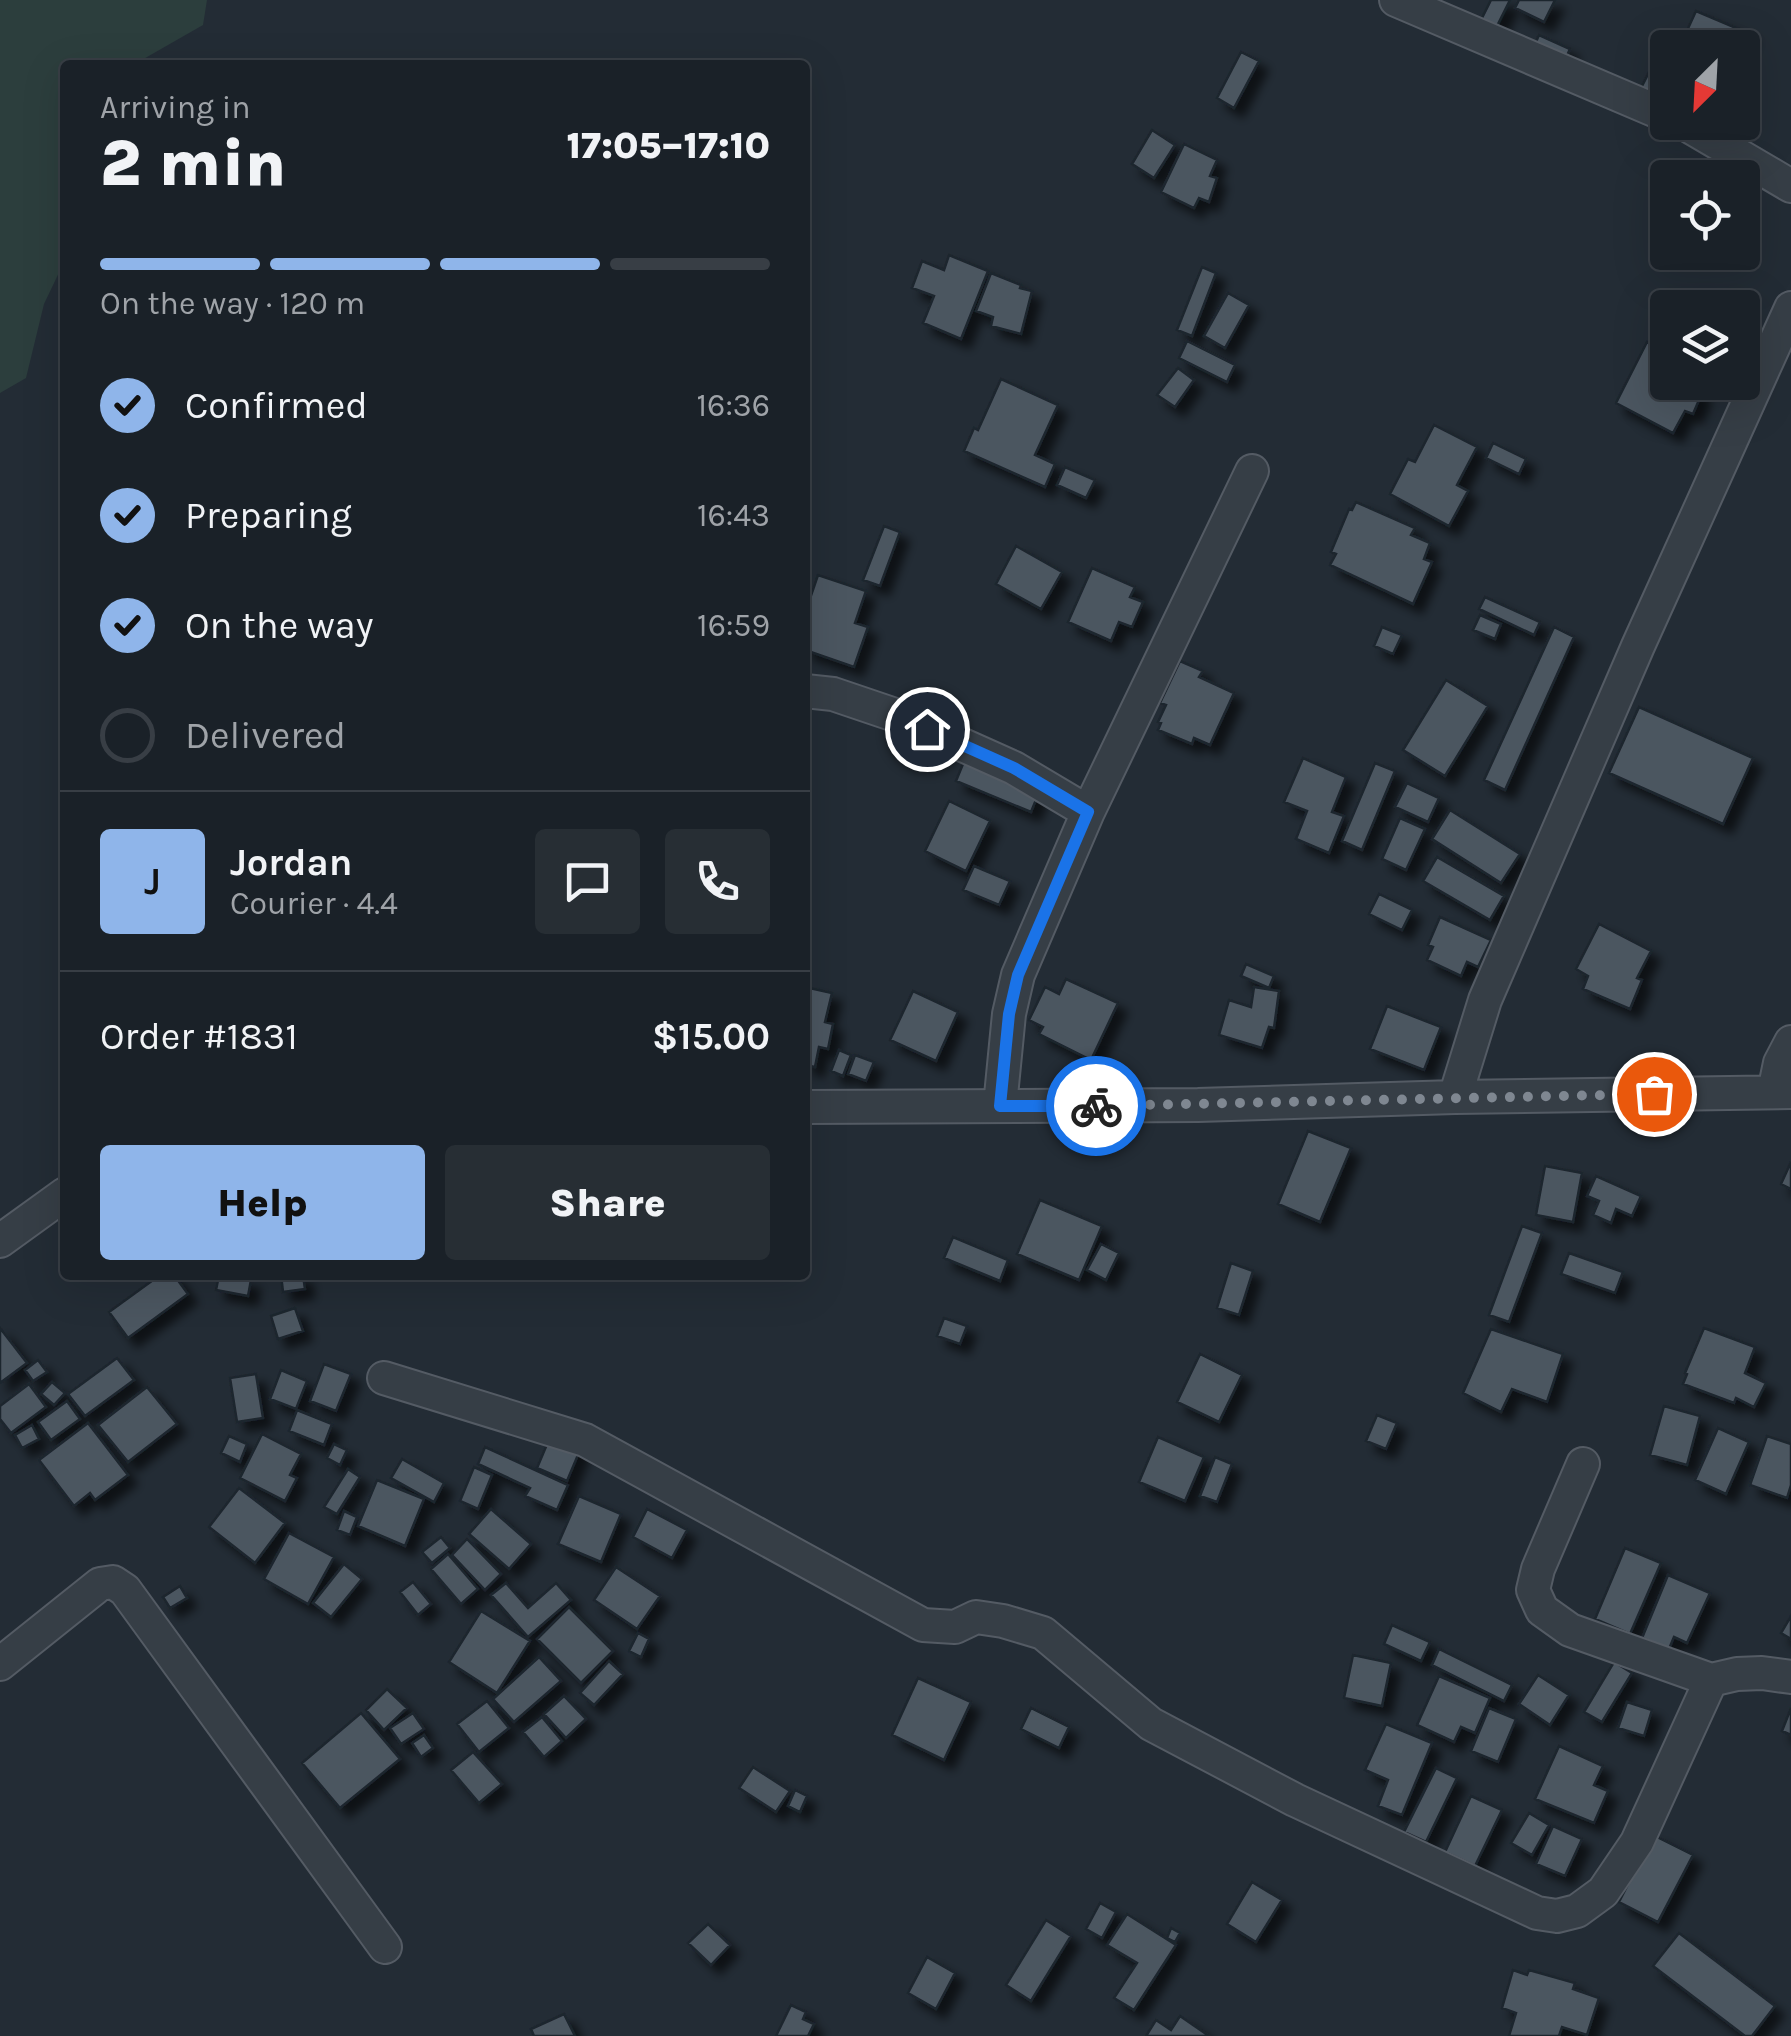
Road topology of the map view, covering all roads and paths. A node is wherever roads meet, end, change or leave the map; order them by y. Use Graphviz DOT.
graph roads {
  1 [pos="1405,2"];
  2 [pos="1650,108"];
  3 [pos="1713,140"];
  4 [pos="1791,186"];
  5 [pos="1791,308"];
  6 [pos="1252,471"];
  7 [pos="810,692"];
  8 [pos="1088,812"];
  9 [pos="1791,1042"];
  10 [pos="1782,1092"];
  11 [pos="1455,1097"];
  12 [pos="1000,1106"];
  13 [pos="810,1108"];
  14 [pos="60,1198"];
  15 [pos="0,1242"];
  16 [pos="384,1378"];
  17 [pos="1583,1464"];
  18 [pos="0,1664"];
  19 [pos="1791,1677"];
  20 [pos="1712,1680"];
  21 [pos="385,1947"];
  1 -- 2 [label="street"];
  3 -- 4 [label="street"];
  5 -- 11 [label="street"];
  6 -- 8 [label="street"];
  7 -- 8 [label="street"];
  8 -- 12 [label="street"];
  9 -- 10 [label="street"];
  10 -- 11 [label="street"];
  11 -- 12 [label="street"];
  12 -- 13 [label="street"];
  14 -- 15 [label="street"];
  16 -- 20 [label="street"];
  17 -- 20 [label="street"];
  18 -- 21 [label="street"];
  19 -- 20 [label="street"];
}
